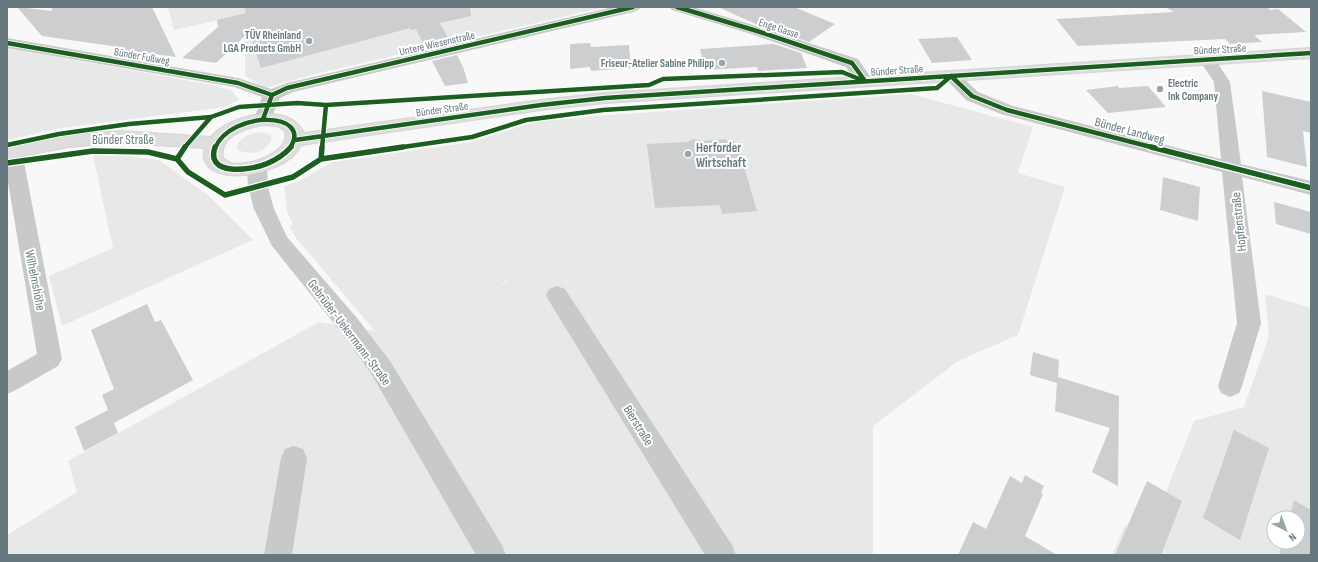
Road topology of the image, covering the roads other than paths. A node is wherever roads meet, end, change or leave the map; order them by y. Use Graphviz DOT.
graph roads {
  1 [pos="633,7"];
  2 [pos="677,7"];
  3 [pos="7,43"];
  4 [pos="1311,54"];
  5 [pos="1207,59"];
  6 [pos="951,76"];
  7 [pos="866,82"];
  8 [pos="272,95"];
  9 [pos="263,120"];
  10 [pos="295,140"];
  11 [pos="216,143"];
  12 [pos="10,152"];
  13 [pos="257,168"];
  14 [pos="1232,168"];
  15 [pos="1311,188"];
  16 [pos="557,295"];
  17 [pos="7,383"];
  18 [pos="1230,386"];
  19 [pos="294,458"];
  20 [pos="278,555"];
  21 [pos="492,555"];
  22 [pos="722,555"];
  1 -- 8 [label="street, Untere Wiesenstraße"];
  2 -- 7 [label="street, Enge Gasse"];
  3 -- 8 [label="street, Bünder Fußweg"];
  4 -- 5 [label="main road, Bünder Straße"];
  5 -- 6 [label="main road, Bünder Straße"];
  5 -- 14 [label="street, Hopfenstraße"];
  6 -- 7 [label="main road, Bünder Straße"];
  6 -- 14 [label="street, Bünder Landweg"];
  7 -- 10 [label="main road, Bünder Straße"];
  8 -- 9 [label="street"];
  9 -- 10 [label="main road"];
  9 -- 11 [label="main road"];
  10 -- 13 [label="main road"];
  11 -- 12 [label="main road, Bünder Straße"];
  11 -- 13 [label="main road"];
  12 -- 17 [label="street, Wilhelmshöhe"];
  13 -- 21 [label="street, Gebrüder-Uekermann-Straße"];
  14 -- 15 [label="street, Bünder Landweg"];
  14 -- 18 [label="street, Hopfenstraße"];
  16 -- 22 [label="street, Bierstraße"];
  19 -- 20 [label="street"];
}
